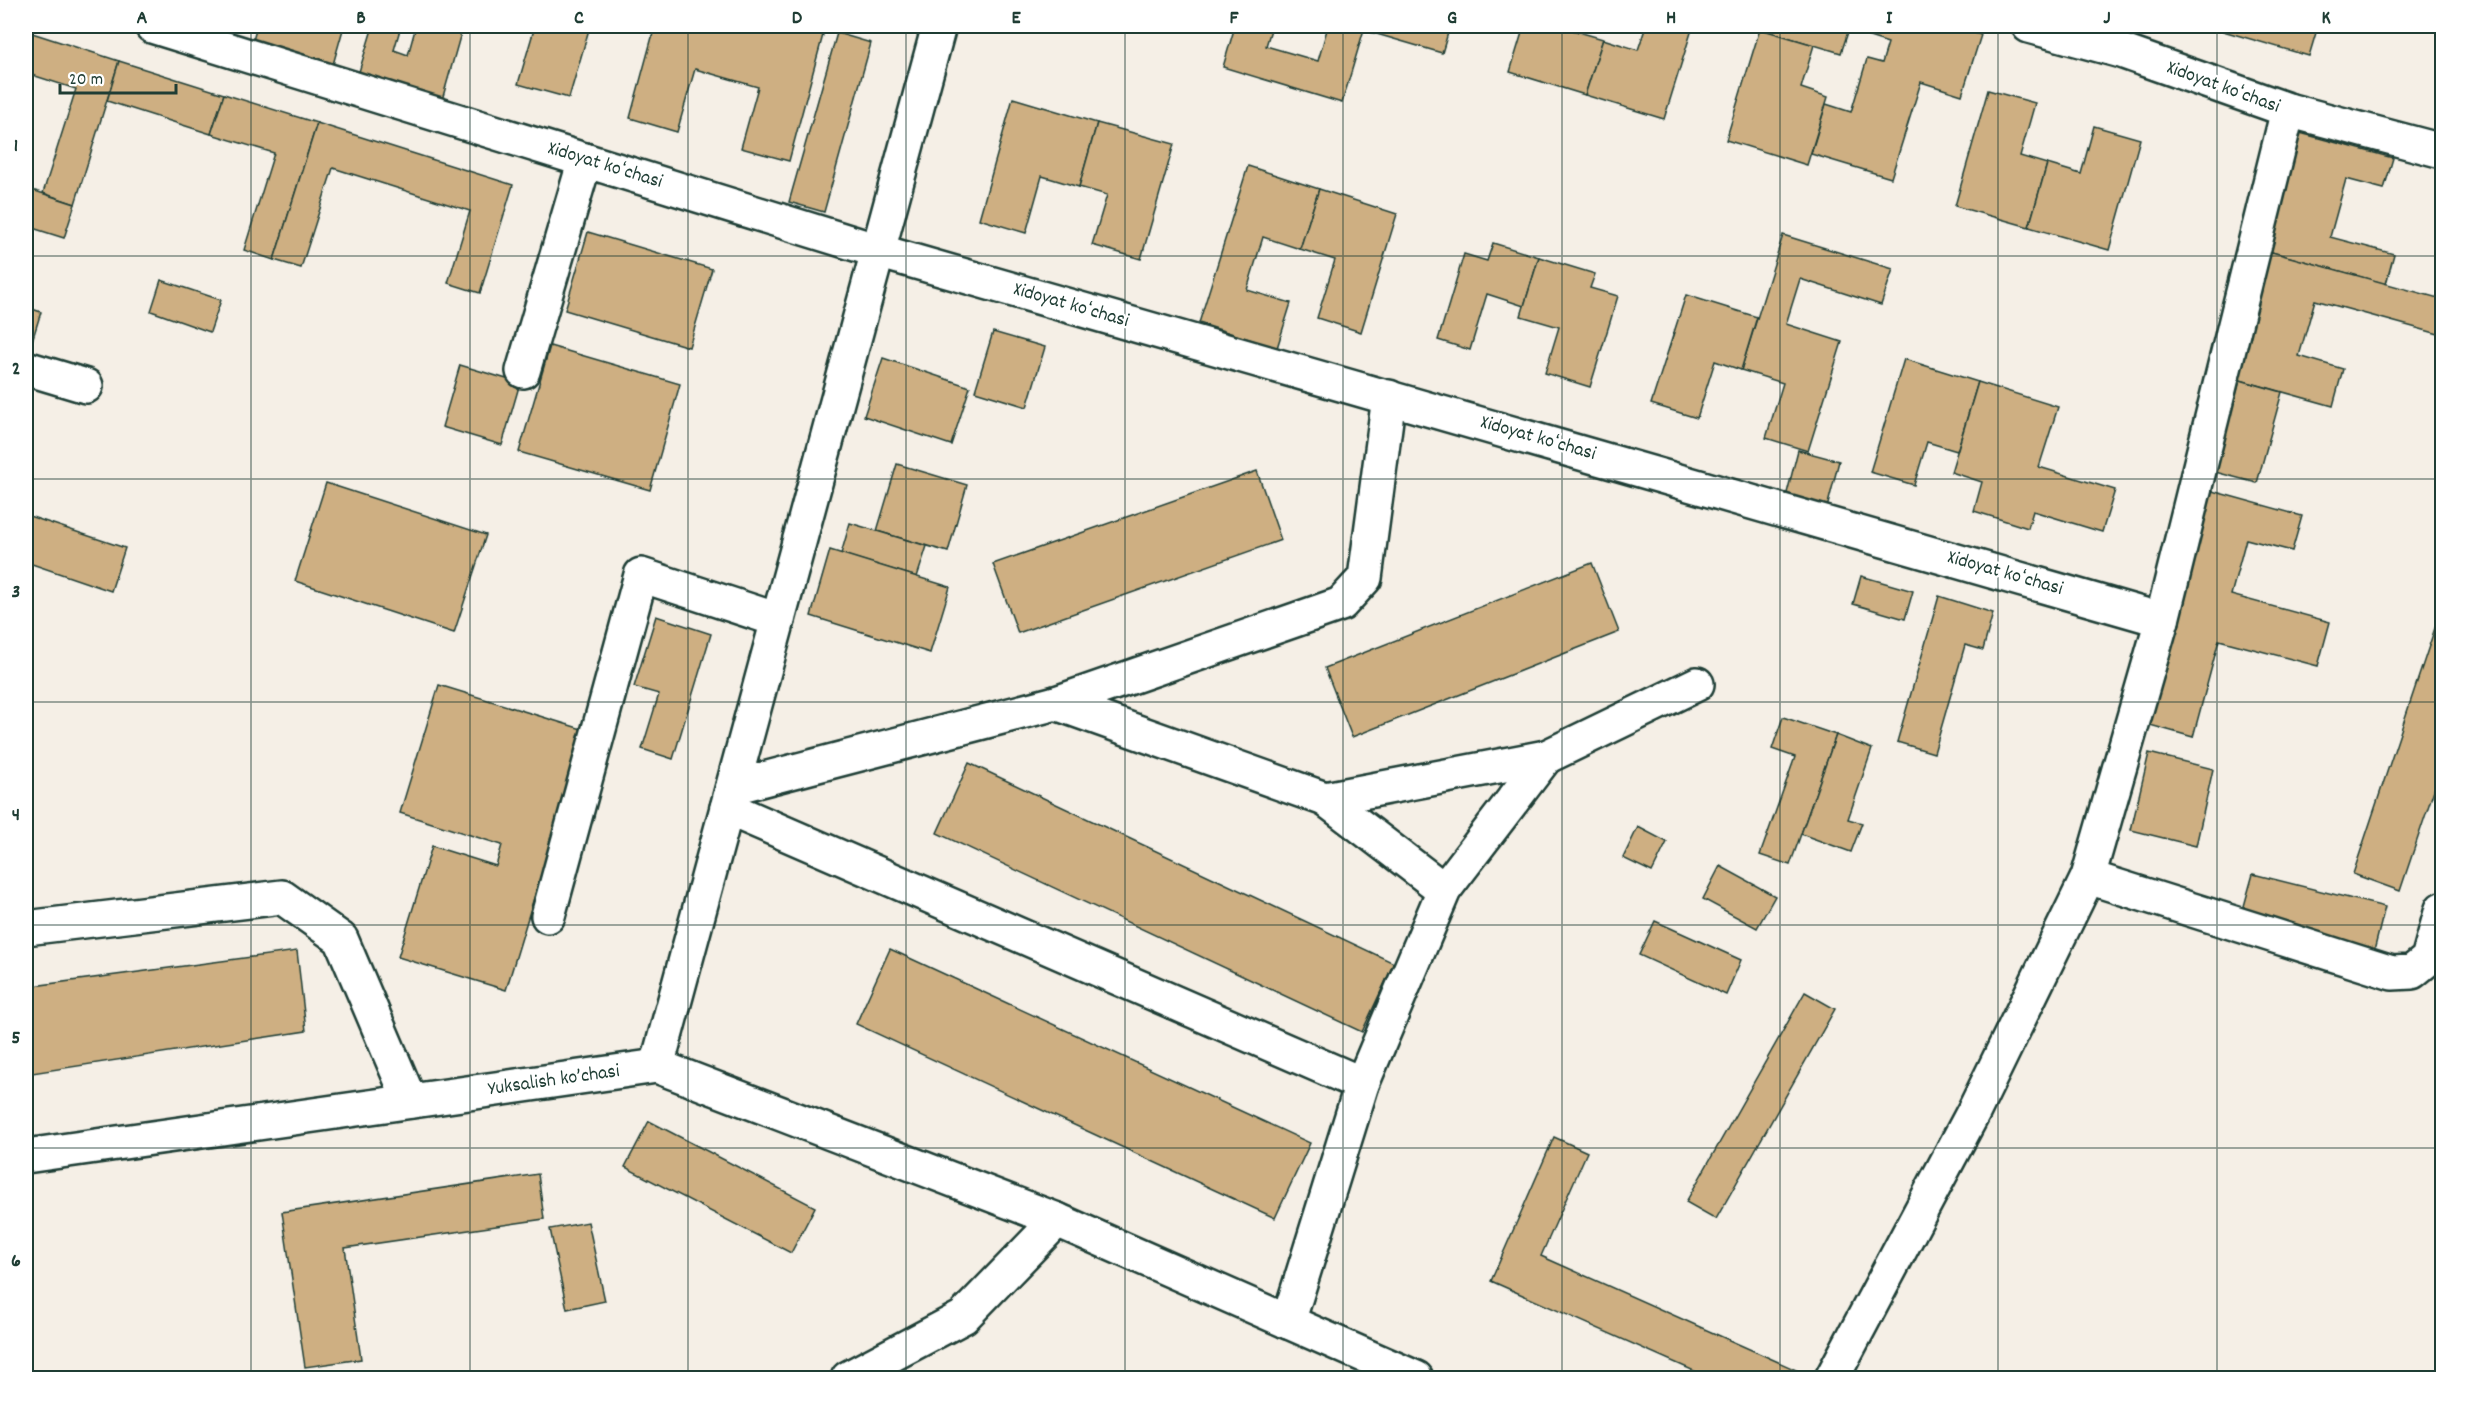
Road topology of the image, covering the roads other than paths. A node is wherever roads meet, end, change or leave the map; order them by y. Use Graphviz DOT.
graph roads {
  1 [pos="152,26"];
  2 [pos="939,26"];
  3 [pos="2029,26"];
  4 [pos="2125,38"];
  5 [pos="2288,110"];
  6 [pos="2442,151"];
  7 [pos="585,160"];
  8 [pos="878,251"];
  9 [pos="26,368"];
  10 [pos="523,371"];
  11 [pos="86,386"];
  12 [pos="1389,397"];
  13 [pos="778,620"];
  14 [pos="2162,620"];
  15 [pos="1697,684"];
  16 [pos="1056,703"];
  17 [pos="1546,757"];
  18 [pos="730,798"];
  19 [pos="1325,799"];
  20 [pos="2088,877"];
  21 [pos="1444,890"];
  22 [pos="2442,909"];
  23 [pos="548,916"];
  24 [pos="26,928"];
  25 [pos="657,1066"];
  26 [pos="1362,1084"];
  27 [pos="410,1101"];
  28 [pos="26,1156"];
  29 [pos="1057,1220"];
  30 [pos="1288,1322"];
  31 [pos="848,1378"];
  32 [pos="1416,1378"];
  33 [pos="1832,1378"];
  1 -- 7 [label="street, Xidoyat koʻchasi"];
  2 -- 8 [label="street"];
  3 -- 4 [label="street, Xidoyat koʻchasi"];
  4 -- 5 [label="street, Xidoyat koʻchasi"];
  5 -- 6 [label="street"];
  5 -- 14 [label="street, Xidoyat koʻchasi"];
  7 -- 8 [label="street, Xidoyat koʻchasi"];
  7 -- 10 [label="street"];
  8 -- 12 [label="street, Xidoyat koʻchasi"];
  8 -- 13 [label="street"];
  9 -- 11 [label="street"];
  12 -- 14 [label="street, Xidoyat koʻchasi"];
  12 -- 16 [label="street"];
  13 -- 18 [label="street"];
  13 -- 23 [label="street"];
  14 -- 20 [label="street"];
  15 -- 17 [label="street"];
  16 -- 18 [label="street"];
  16 -- 19 [label="street"];
  17 -- 19 [label="street"];
  17 -- 21 [label="street"];
  18 -- 25 [label="street"];
  18 -- 26 [label="street"];
  19 -- 21 [label="street"];
  20 -- 22 [label="street"];
  20 -- 33 [label="street"];
  21 -- 26 [label="street"];
  24 -- 27 [label="street"];
  25 -- 27 [label="street, Yuksalish ko’chasi"];
  25 -- 29 [label="street, Yuksalish ko’chasi"];
  26 -- 30 [label="street"];
  27 -- 28 [label="street, Yuksalish ko’chasi"];
  29 -- 30 [label="street, Yuksalish ko’chasi"];
  29 -- 31 [label="street"];
  30 -- 32 [label="street, Yuksalish ko’chasi"];
}
